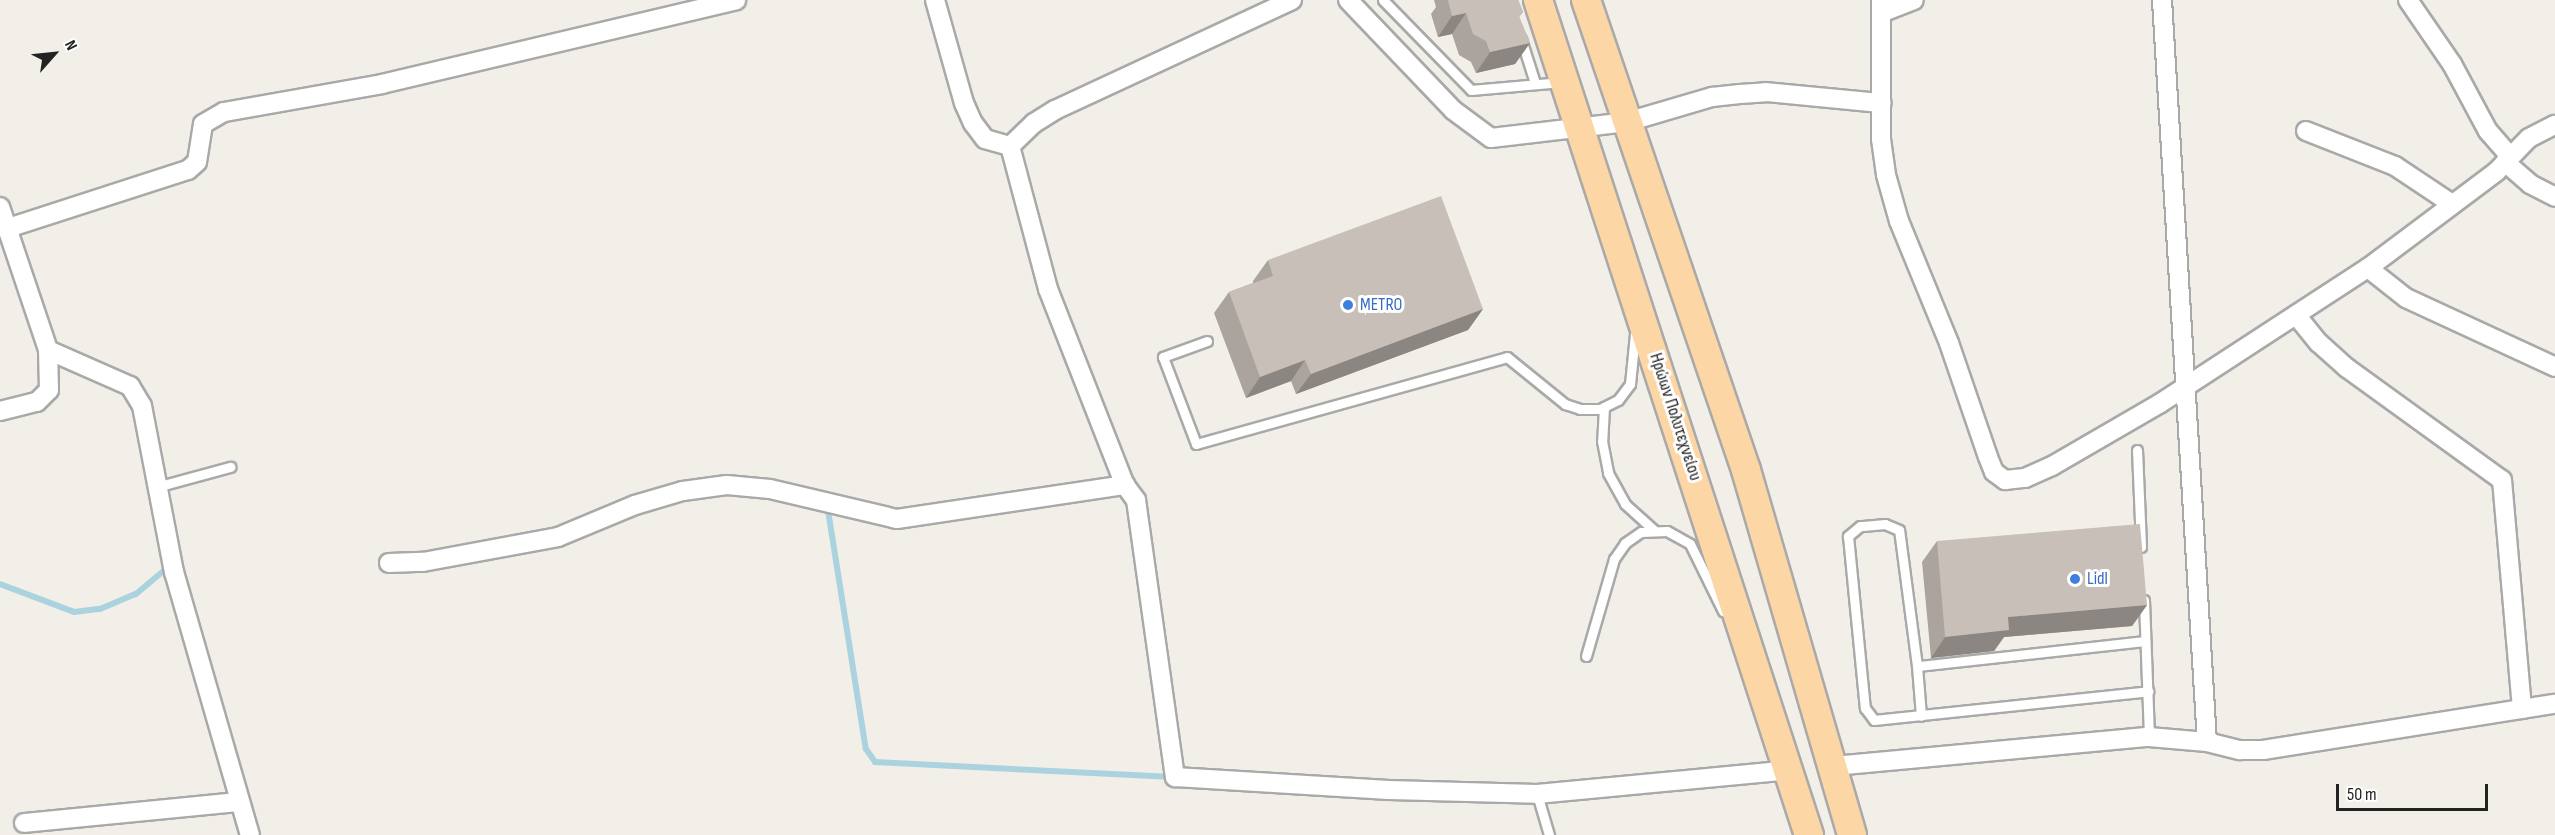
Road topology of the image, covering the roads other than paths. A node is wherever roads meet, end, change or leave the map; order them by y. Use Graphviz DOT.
graph roads {
  1 [pos="736,0"];
  2 [pos="935,0"];
  3 [pos="1292,0"];
  4 [pos="1348,0"];
  5 [pos="1383,0"];
  6 [pos="1538,0"];
  7 [pos="1586,0"];
  8 [pos="1914,0"];
  9 [pos="2162,0"];
  10 [pos="2408,0"];
  11 [pos="1882,6"];
  12 [pos="1518,31"];
  13 [pos="1565,82"];
  14 [pos="1535,83"];
  15 [pos="1881,103"];
  16 [pos="1627,122"];
  17 [pos="2555,125"];
  18 [pos="1581,128"];
  19 [pos="2307,131"];
  20 [pos="1010,146"];
  21 [pos="2507,159"];
  22 [pos="2555,197"];
  23 [pos="2452,204"];
  24 [pos="0,207"];
  25 [pos="8,228"];
  26 [pos="2368,268"];
  27 [pos="1636,298"];
  28 [pos="2296,315"];
  29 [pos="1207,341"];
  30 [pos="48,350"];
  31 [pos="2555,367"];
  32 [pos="2186,386"];
  33 [pos="1604,407"];
  34 [pos="0,411"];
  35 [pos="2137,450"];
  36 [pos="230,467"];
  37 [pos="1125,485"];
  38 [pos="160,486"];
  39 [pos="1654,530"];
  40 [pos="2142,558"];
  41 [pos="389,563"];
  42 [pos="2143,593"];
  43 [pos="2145,641"];
  44 [pos="1586,656"];
  45 [pos="1917,666"];
  46 [pos="2148,691"];
  47 [pos="2555,704"];
  48 [pos="2522,709"];
  49 [pos="1921,717"];
  50 [pos="1777,728"];
  51 [pos="2149,737"];
  52 [pos="2207,742"];
  53 [pos="1834,766"];
  54 [pos="1791,770"];
  55 [pos="1537,794"];
  56 [pos="239,802"];
  57 [pos="24,824"];
  58 [pos="250,835"];
  59 [pos="1549,835"];
  60 [pos="1809,835"];
  61 [pos="1852,835"];
  1 -- 25 [label="street"];
  2 -- 20 [label="street"];
  3 -- 20 [label="street"];
  4 -- 18 [label="street"];
  5 -- 14 [label="lane"];
  6 -- 13 [label="main road, Ηρώων Πολυτεχνείου"];
  7 -- 16 [label="main road"];
  8 -- 11 [label="street"];
  9 -- 32 [label="street"];
  10 -- 21 [label="street"];
  11 -- 15 [label="street"];
  12 -- 14 [label="lane"];
  13 -- 14 [label="lane"];
  13 -- 18 [label="main road, Ηρώων Πολυτεχνείου"];
  15 -- 16 [label="street"];
  15 -- 32 [label="street"];
  16 -- 18 [label="street"];
  16 -- 53 [label="main road"];
  17 -- 21 [label="street"];
  18 -- 27 [label="main road, Ηρώων Πολυτεχνείου"];
  19 -- 23 [label="street"];
  20 -- 37 [label="street"];
  21 -- 22 [label="street"];
  21 -- 23 [label="street"];
  23 -- 26 [label="street"];
  24 -- 25 [label="street"];
  25 -- 30 [label="street"];
  26 -- 28 [label="street"];
  26 -- 31 [label="street"];
  27 -- 33 [label="lane"];
  27 -- 50 [label="main road, Ηρώων Πολυτεχνείου"];
  28 -- 32 [label="street"];
  28 -- 48 [label="street"];
  29 -- 33 [label="lane"];
  30 -- 34 [label="street"];
  30 -- 38 [label="street"];
  32 -- 52 [label="street"];
  33 -- 39 [label="lane"];
  35 -- 40 [label="lane"];
  36 -- 38 [label="lane"];
  37 -- 41 [label="street"];
  37 -- 55 [label="street"];
  38 -- 56 [label="street"];
  39 -- 44 [label="lane"];
  39 -- 50 [label="lane"];
  42 -- 43 [label="lane"];
  43 -- 45 [label="lane"];
  43 -- 46 [label="lane"];
  45 -- 49 [label="lane"];
  45 -- 49 [label="lane"];
  46 -- 49 [label="lane"];
  46 -- 51 [label="lane"];
  47 -- 48 [label="street"];
  48 -- 52 [label="street"];
  50 -- 54 [label="main road, Ηρώων Πολυτεχνείου"];
  51 -- 52 [label="street"];
  51 -- 53 [label="street"];
  53 -- 61 [label="main road"];
  54 -- 55 [label="street"];
  54 -- 60 [label="main road, Ηρώων Πολυτεχνείου"];
  55 -- 59 [label="lane"];
  56 -- 57 [label="street"];
  56 -- 58 [label="street"];
}
